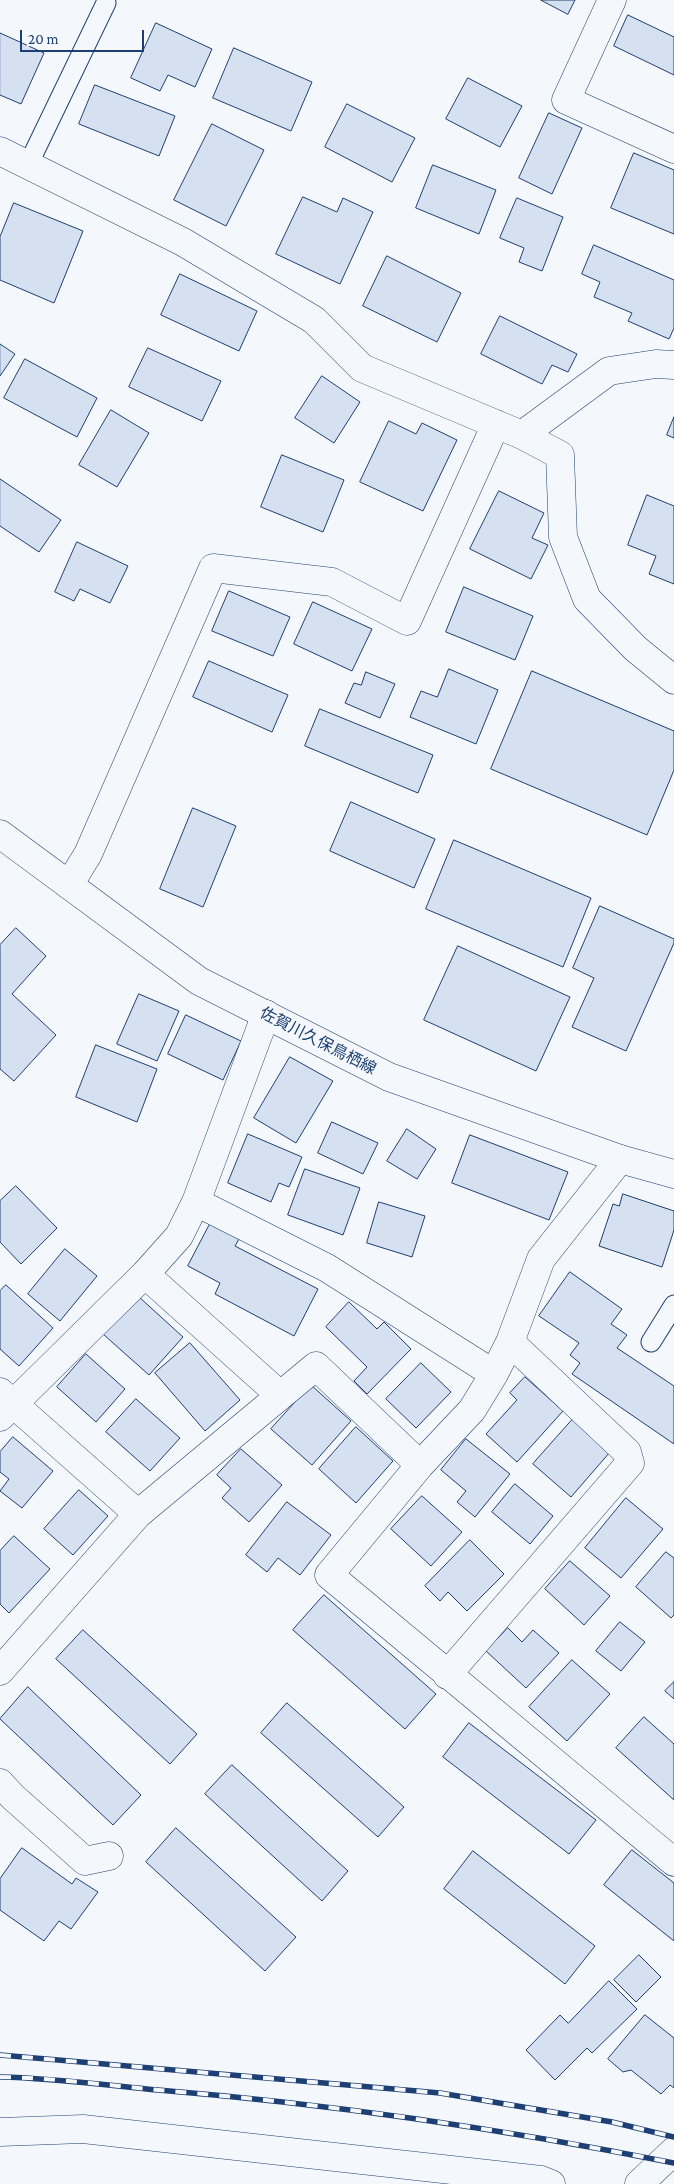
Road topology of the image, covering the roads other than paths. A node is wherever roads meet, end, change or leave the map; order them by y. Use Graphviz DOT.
graph roads {
  1 [pos="612,0"];
  2 [pos="106,3"];
  3 [pos="674,149"];
  4 [pos="0,151"];
  5 [pos="28,165"];
  6 [pos="674,365"];
  7 [pos="496,424"];
  8 [pos="522,435"];
  9 [pos="674,680"];
  10 [pos="0,834"];
  11 [pos="69,886"];
  12 [pos="266,1014"];
  13 [pos="620,1159"];
  14 [pos="674,1174"];
  15 [pos="196,1202"];
  16 [pos="146,1274"];
  17 [pos="674,1305"];
  18 [pos="510,1342"];
  19 [pos="651,1342"];
  20 [pos="494,1374"];
  21 [pos="280,1395"];
  22 [pos="4,1404"];
  23 [pos="420,1465"];
  24 [pos="138,1514"];
  25 [pos="0,1671"];
  26 [pos="446,1675"];
  27 [pos="0,1783"];
  28 [pos="109,1856"];
  29 [pos="674,1862"];
  30 [pos="0,2132"];
  31 [pos="674,2151"];
  32 [pos="550,2184"];
  33 [pos="639,2184"];
  1 -- 3 [label="street"];
  2 -- 5 [label="lane"];
  4 -- 5 [label="street"];
  5 -- 7 [label="street"];
  6 -- 8 [label="street"];
  7 -- 8 [label="street"];
  7 -- 11 [label="street"];
  8 -- 9 [label="street"];
  10 -- 11 [label="street, 佐賀川久保鳥栖線"];
  11 -- 12 [label="street, 佐賀川久保鳥栖線"];
  12 -- 13 [label="street, 佐賀川久保鳥栖線"];
  12 -- 15 [label="street"];
  13 -- 14 [label="street, 佐賀川久保鳥栖線"];
  13 -- 18 [label="street"];
  15 -- 16 [label="street"];
  15 -- 20 [label="street"];
  16 -- 21 [label="street"];
  16 -- 22 [label="street"];
  17 -- 19 [label="lane"];
  18 -- 20 [label="street"];
  18 -- 26 [label="street"];
  20 -- 23 [label="street"];
  21 -- 23 [label="street"];
  21 -- 24 [label="street"];
  22 -- 24 [label="street"];
  23 -- 26 [label="street"];
  24 -- 25 [label="street"];
  26 -- 29 [label="street"];
  27 -- 28 [label="street"];
  30 -- 32 [label="street"];
  31 -- 33 [label="street"];
}
